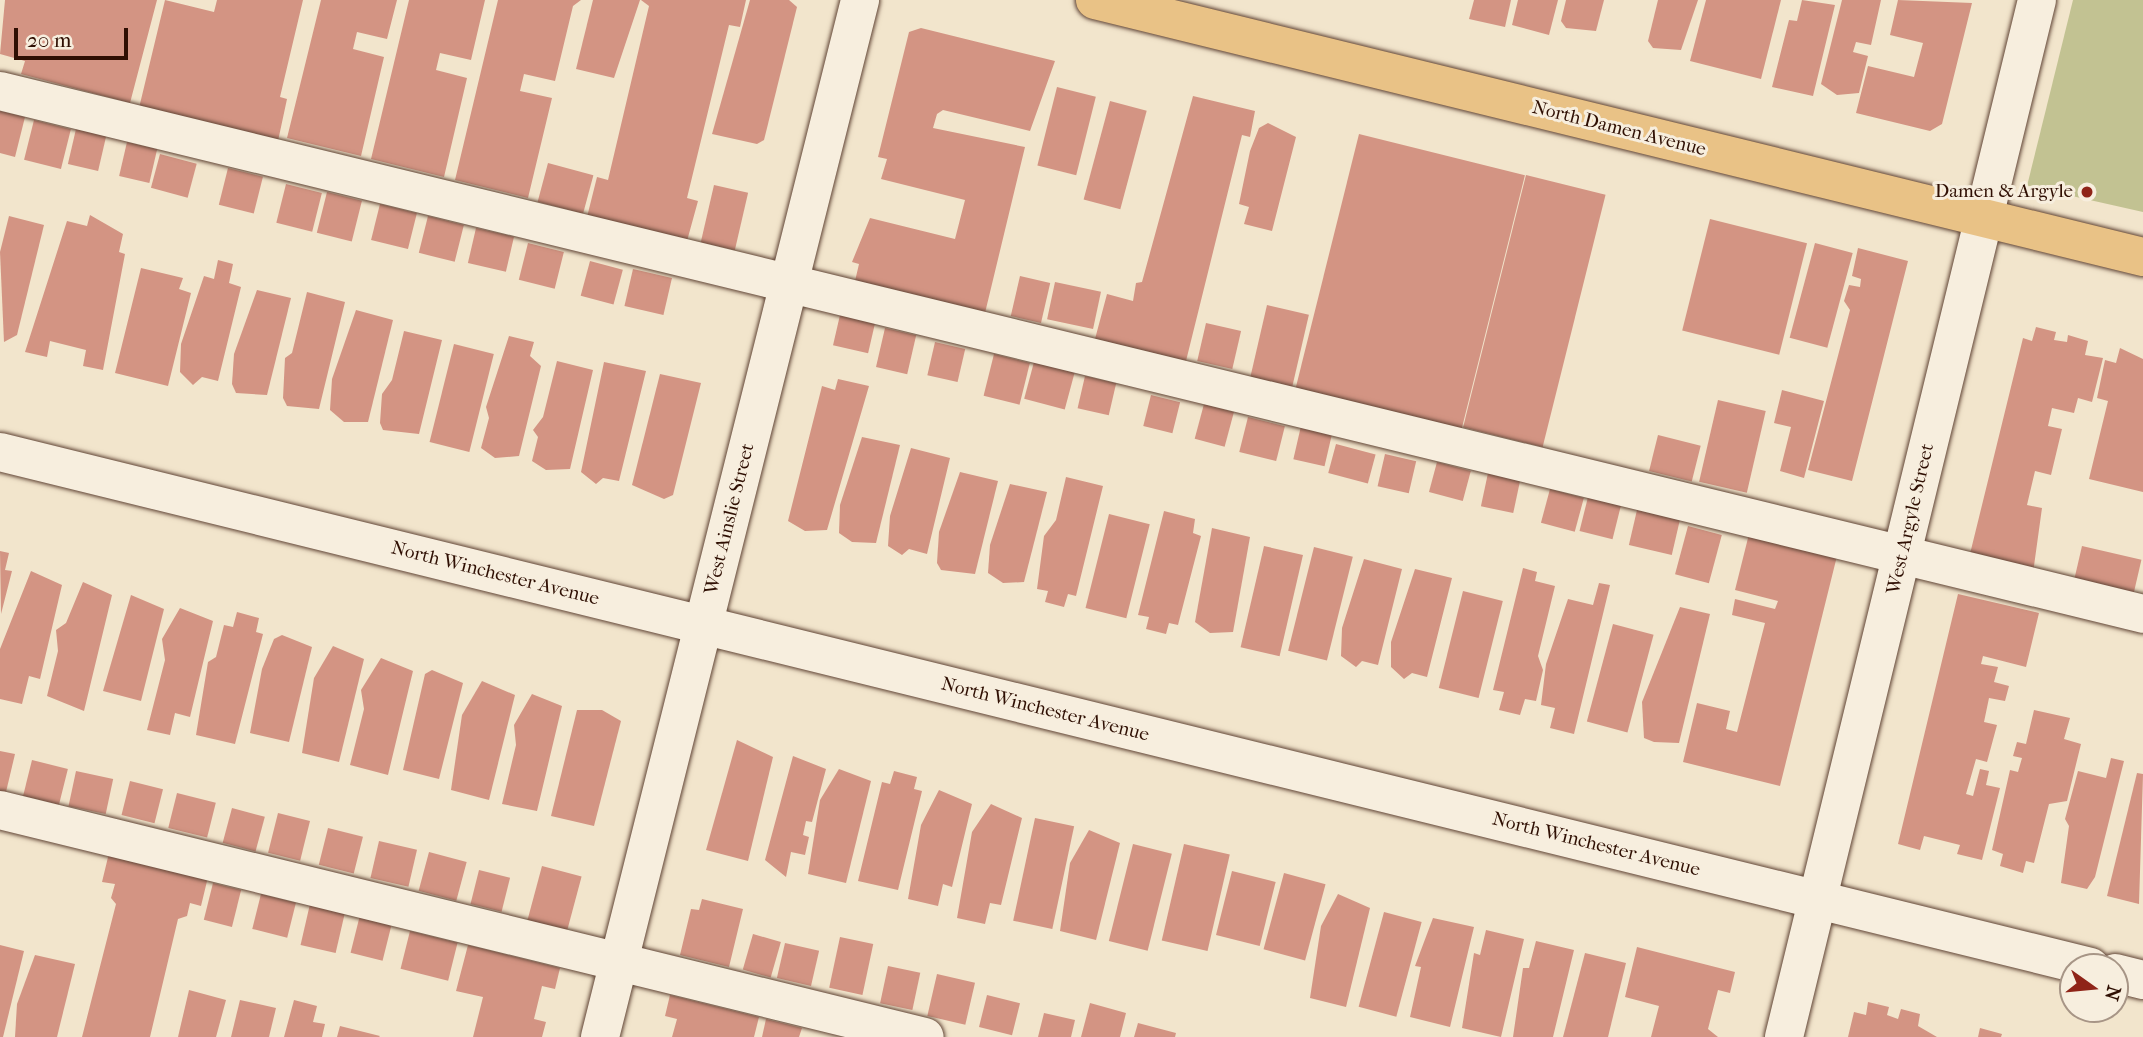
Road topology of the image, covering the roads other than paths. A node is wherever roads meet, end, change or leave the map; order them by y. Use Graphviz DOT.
graph roads {
  1 [pos="860,0"];
  2 [pos="1095,0"];
  3 [pos="2037,0"];
  4 [pos="0,91"];
  5 [pos="1982,218"];
  6 [pos="2143,257"];
  7 [pos="789,285"];
  8 [pos="0,452"];
  9 [pos="1902,555"];
  10 [pos="2143,614"];
  11 [pos="703,626"];
  12 [pos="0,810"];
  13 [pos="1818,900"];
  14 [pos="2059,959"];
  15 [pos="619,962"];
  16 [pos="600,1037"];
  17 [pos="925,1037"];
  18 [pos="1784,1037"];
  1 -- 7 [label="street, West Ainslie Street"];
  2 -- 5 [label="main road, North Damen Avenue"];
  3 -- 5 [label="street, West Argyle Street"];
  4 -- 7 [label="street"];
  5 -- 6 [label="main road, North Damen Avenue"];
  5 -- 9 [label="street, West Argyle Street"];
  7 -- 9 [label="street"];
  7 -- 11 [label="street, West Ainslie Street"];
  8 -- 11 [label="street, North Winchester Avenue"];
  9 -- 10 [label="street"];
  9 -- 13 [label="street, West Argyle Street"];
  11 -- 13 [label="street, North Winchester Avenue"];
  11 -- 15 [label="street, West Ainslie Street"];
  12 -- 15 [label="street"];
  13 -- 14 [label="street, North Winchester Avenue"];
  13 -- 18 [label="street, West Argyle Street"];
  15 -- 16 [label="street, West Ainslie Street"];
  15 -- 17 [label="street"];
}
